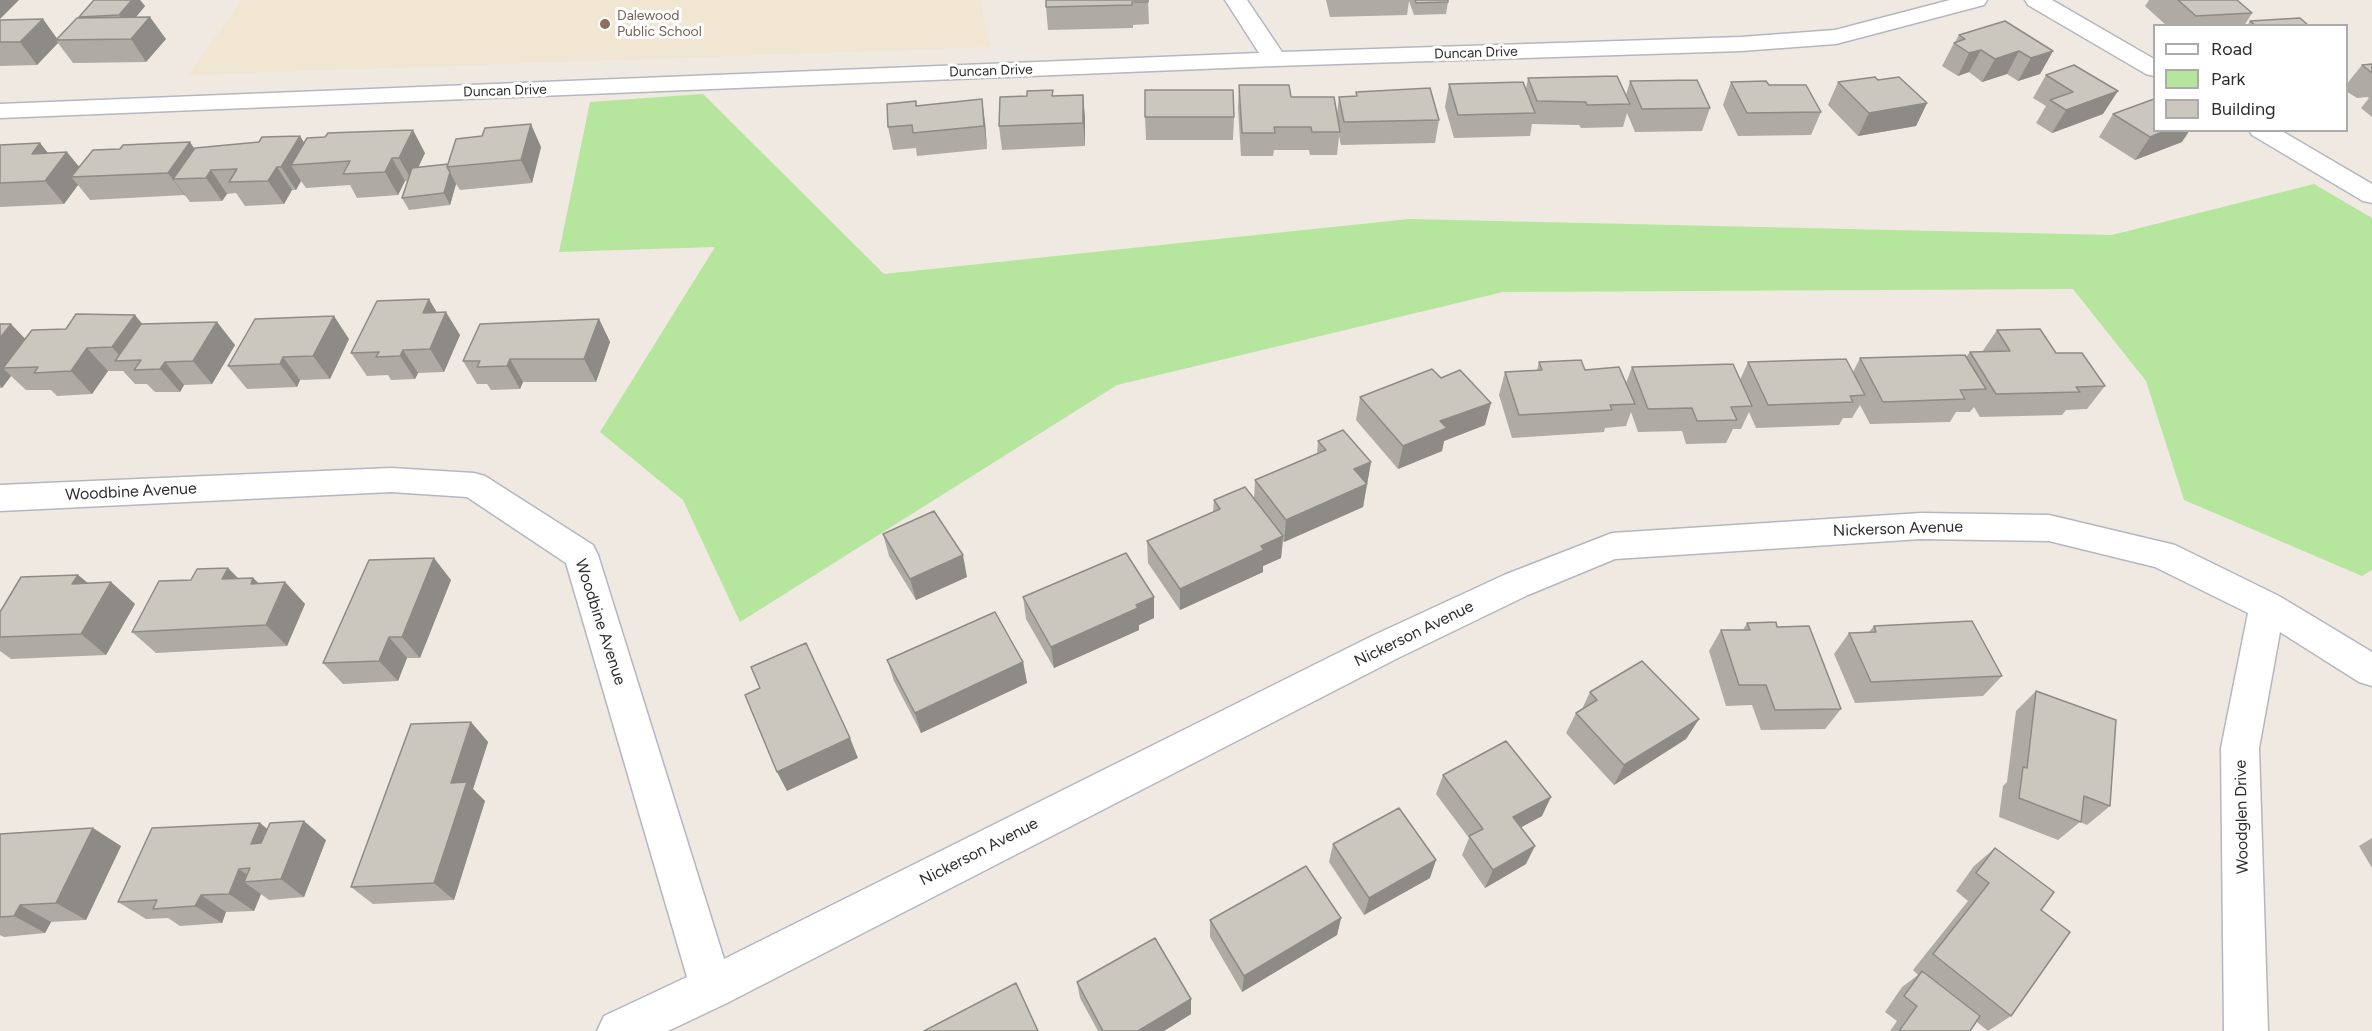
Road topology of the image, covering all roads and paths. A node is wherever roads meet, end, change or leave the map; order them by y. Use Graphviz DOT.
graph roads {
  1 [pos="1236,0"];
  2 [pos="1976,0"];
  3 [pos="2036,0"];
  4 [pos="1275,59"];
  5 [pos="2153,68"];
  6 [pos="0,111"];
  7 [pos="2264,132"];
  8 [pos="2372,195"];
  9 [pos="0,498"];
  10 [pos="2267,606"];
  11 [pos="2372,671"];
  12 [pos="712,988"];
  13 [pos="619,1031"];
  14 [pos="2246,1031"];
  1 -- 4 [label="street"];
  2 -- 4 [label="street, Duncan Drive"];
  3 -- 5 [label="street"];
  4 -- 6 [label="street, Duncan Drive"];
  7 -- 8 [label="street"];
  9 -- 12 [label="street, Woodbine Avenue"];
  10 -- 11 [label="street, Nickerson Avenue"];
  10 -- 12 [label="street, Nickerson Avenue"];
  10 -- 14 [label="street, Woodglen Drive"];
  12 -- 13 [label="street, Nickerson Avenue"];
}
